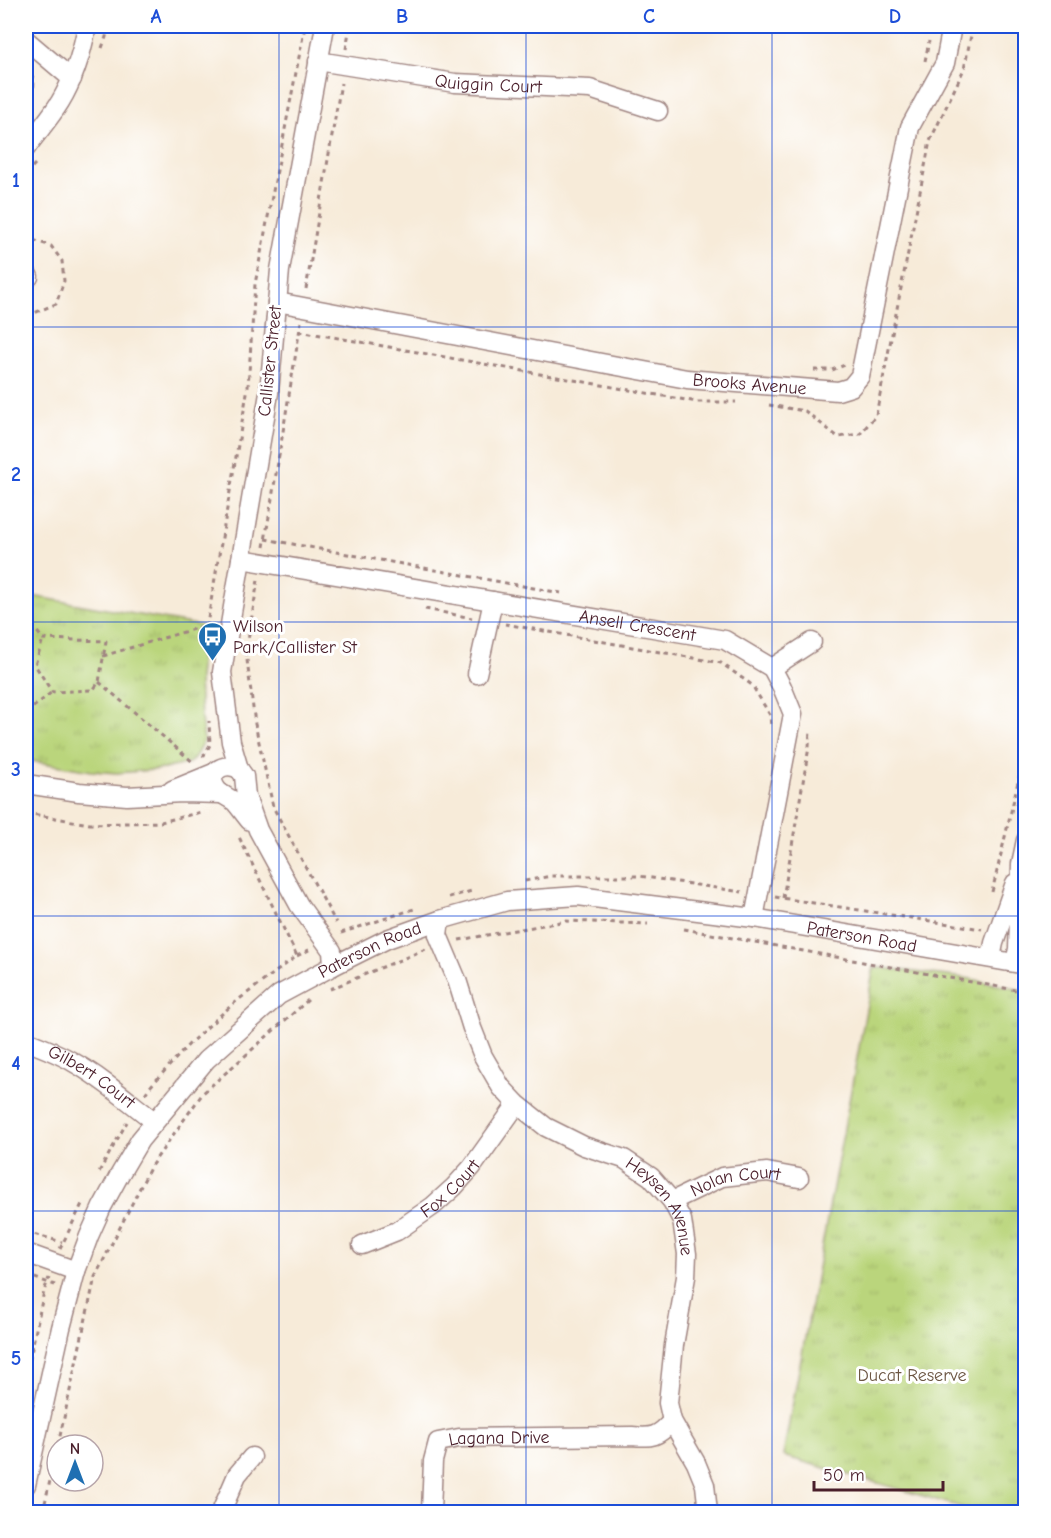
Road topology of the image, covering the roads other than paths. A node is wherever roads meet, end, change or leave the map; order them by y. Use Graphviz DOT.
graph roads {
  1 [pos="87,26"];
  2 [pos="325,26"];
  3 [pos="952,26"];
  4 [pos="26,40"];
  5 [pos="318,61"];
  6 [pos="72,79"];
  7 [pos="658,111"];
  8 [pos="26,148"];
  9 [pos="277,302"];
  10 [pos="241,559"];
  11 [pos="493,601"];
  12 [pos="812,642"];
  13 [pos="772,668"];
  14 [pos="477,674"];
  15 [pos="224,697"];
  16 [pos="211,770"];
  17 [pos="241,777"];
  18 [pos="26,784"];
  19 [pos="159,794"];
  20 [pos="224,795"];
  21 [pos="260,836"];
  22 [pos="1026,840"];
  23 [pos="1021,864"];
  24 [pos="754,918"];
  25 [pos="440,920"];
  26 [pos="991,958"];
  27 [pos="1020,963"];
  28 [pos="333,966"];
  29 [pos="26,1041"];
  30 [pos="517,1104"];
  31 [pos="154,1121"];
  32 [pos="799,1178"];
  33 [pos="672,1202"];
  34 [pos="362,1245"];
  35 [pos="26,1253"];
  36 [pos="76,1270"];
  37 [pos="672,1421"];
  38 [pos="252,1457"];
  39 [pos="26,1485"];
  40 [pos="221,1512"];
  41 [pos="431,1512"];
  42 [pos="708,1512"];
  1 -- 6 [label="street"];
  2 -- 5 [label="street, Callister Street"];
  3 -- 9 [label="street, Brooks Avenue"];
  4 -- 6 [label="street"];
  5 -- 7 [label="street, Quiggin Court"];
  5 -- 9 [label="street, Callister Street"];
  6 -- 8 [label="street"];
  9 -- 10 [label="street, Callister Street"];
  10 -- 11 [label="street, Ansell Crescent"];
  10 -- 15 [label="street, Callister Street"];
  11 -- 13 [label="street, Ansell Crescent"];
  11 -- 14 [label="street"];
  12 -- 13 [label="street"];
  13 -- 24 [label="street"];
  15 -- 16 [label="street, Callister Street"];
  15 -- 17 [label="street, Callister Street"];
  16 -- 17 [label="street"];
  16 -- 19 [label="street"];
  16 -- 20 [label="street, Callister Street"];
  17 -- 20 [label="street"];
  17 -- 21 [label="street, Callister Street"];
  18 -- 19 [label="street"];
  19 -- 20 [label="street"];
  20 -- 21 [label="street, Callister Street"];
  21 -- 28 [label="street, Callister Street"];
  22 -- 23 [label="street"];
  23 -- 26 [label="street"];
  23 -- 27 [label="street"];
  24 -- 25 [label="street, Paterson Road"];
  24 -- 26 [label="street, Paterson Road"];
  25 -- 28 [label="street, Paterson Road"];
  25 -- 30 [label="street, Heysen Avenue"];
  26 -- 27 [label="street, Paterson Road"];
  28 -- 31 [label="street, Paterson Road"];
  29 -- 31 [label="street, Gilbert Court"];
  30 -- 33 [label="street, Heysen Avenue"];
  30 -- 34 [label="street, Fox Court"];
  31 -- 36 [label="street, Paterson Road"];
  32 -- 33 [label="street, Nolan Court"];
  33 -- 37 [label="street, Heysen Avenue"];
  35 -- 36 [label="street"];
  36 -- 39 [label="street, Paterson Road"];
  37 -- 41 [label="street, Lagana Drive"];
  37 -- 42 [label="street, Heysen Avenue"];
  38 -- 40 [label="street"];
}
